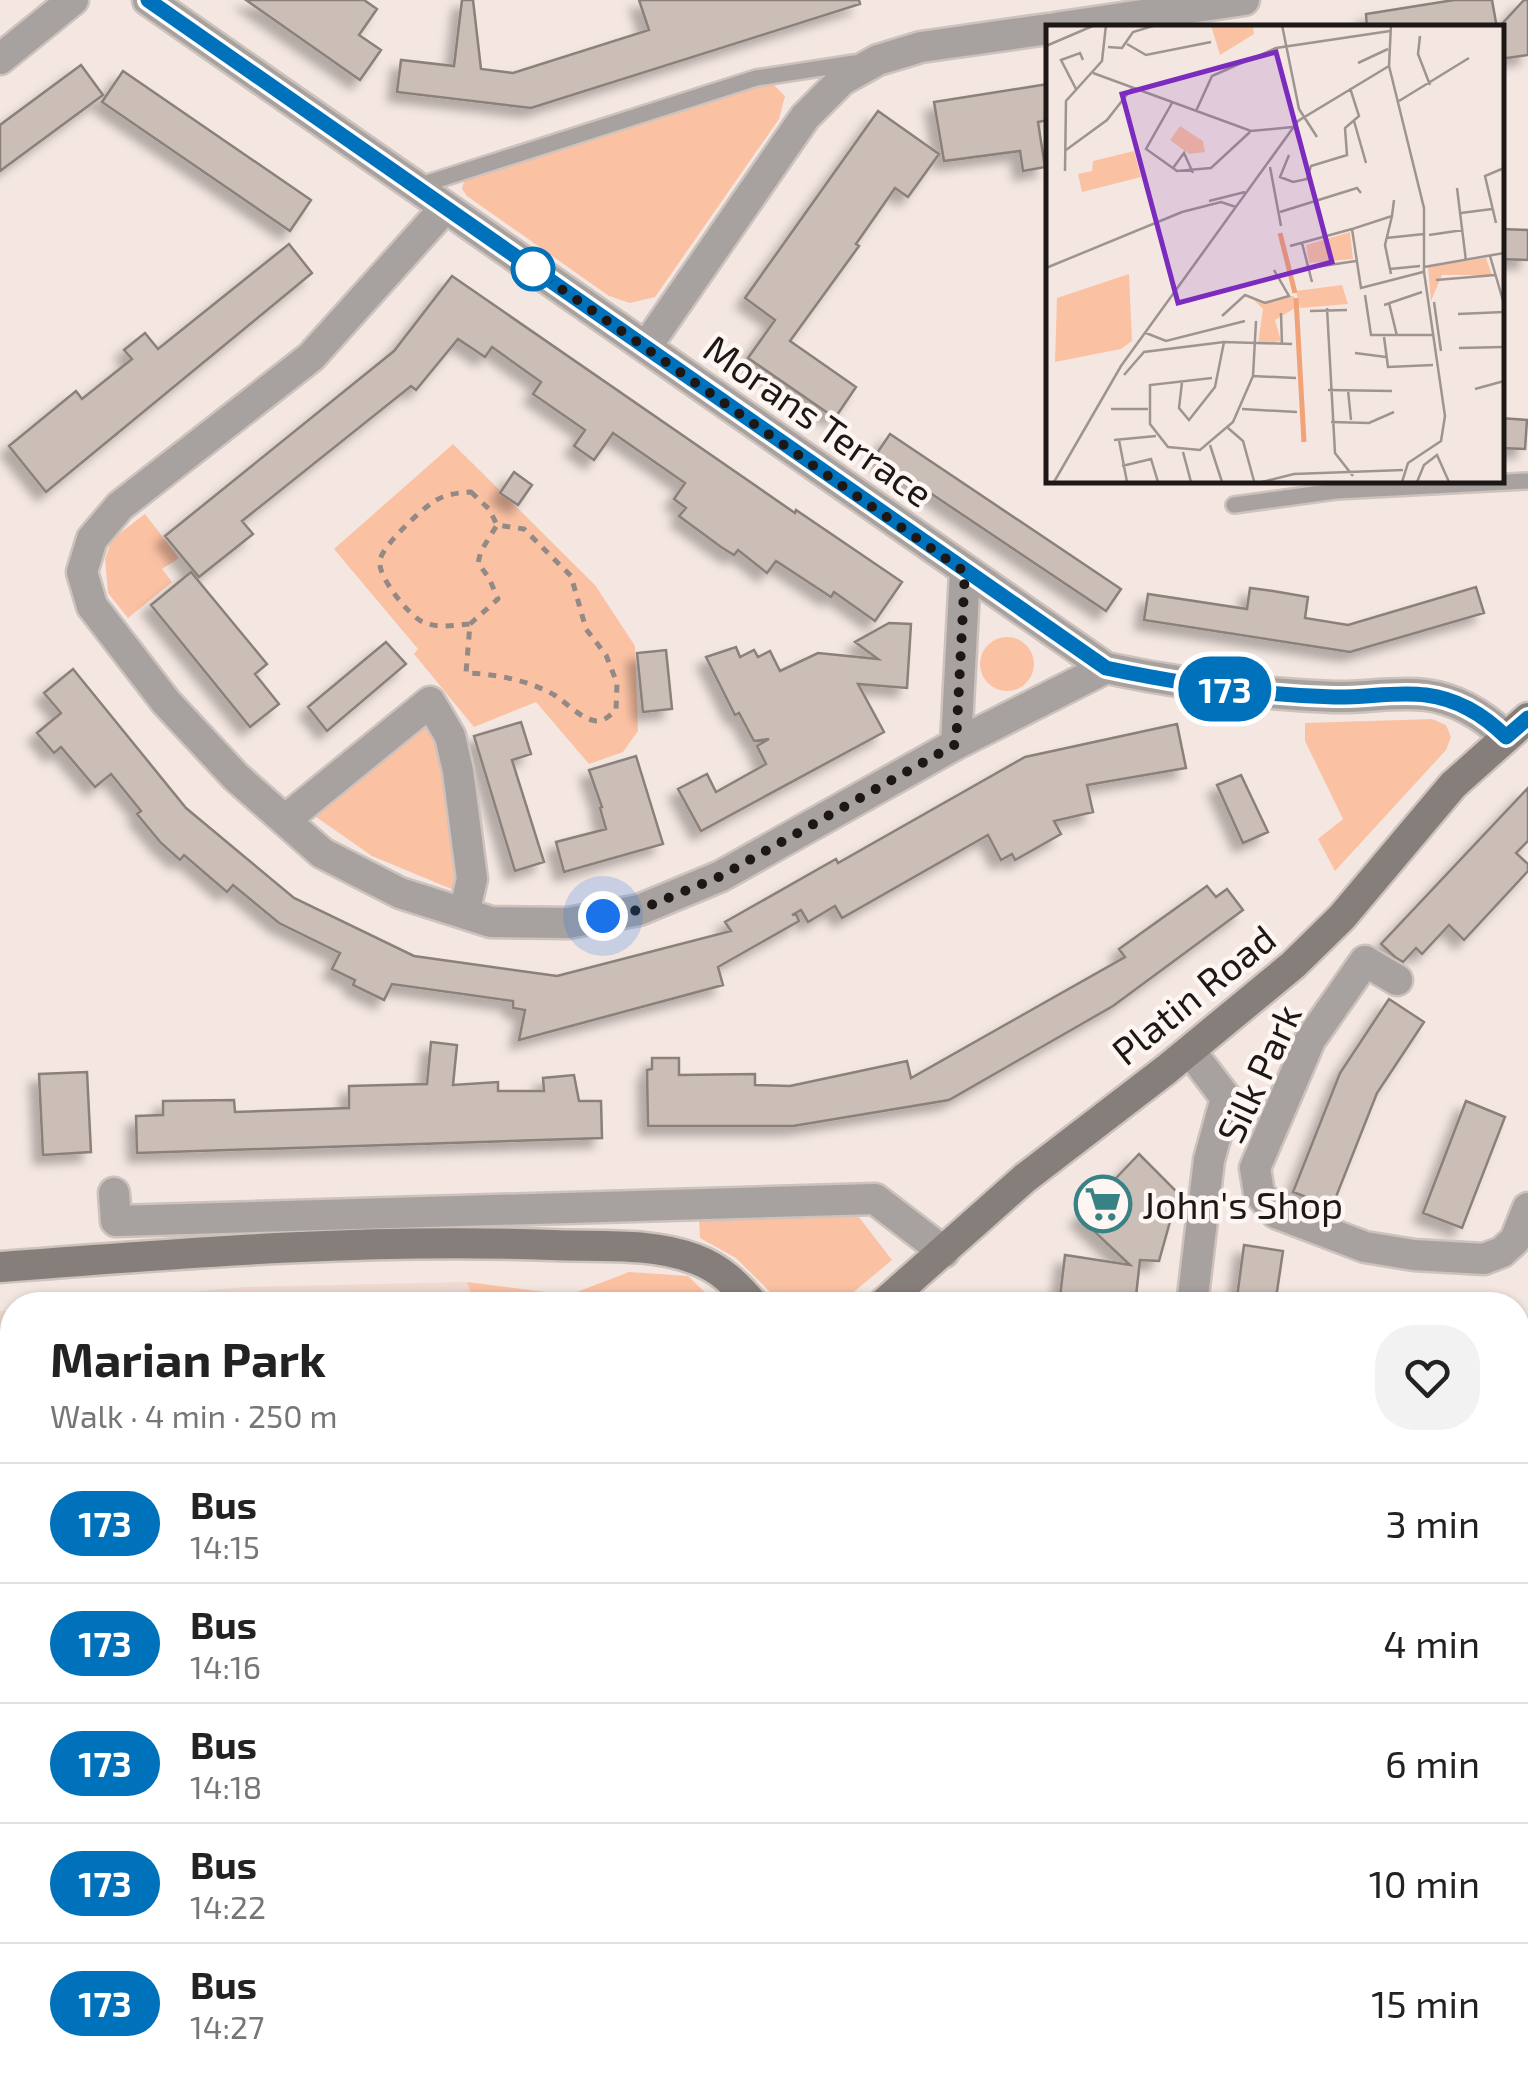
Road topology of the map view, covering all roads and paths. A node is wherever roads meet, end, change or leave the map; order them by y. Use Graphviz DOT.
graph roads {
  1 [pos="73,0"];
  2 [pos="148,0"];
  3 [pos="1244,0"];
  4 [pos="1073,25"];
  5 [pos="1046,29"];
  6 [pos="0,59"];
  7 [pos="878,60"];
  8 [pos="415,187"];
  9 [pos="446,208"];
  10 [pos="646,347"];
  11 [pos="1528,481"];
  12 [pos="1234,505"];
  13 [pos="497,525"];
  14 [pos="965,572"];
  15 [pos="470,624"];
  16 [pos="1106,668"];
  17 [pos="1517,728"];
  18 [pos="956,744"];
  19 [pos="285,820"];
  20 [pos="464,913"];
  21 [pos="1397,980"];
  22 [pos="1190,1051"];
  23 [pos="114,1193"];
  24 [pos="1528,1208"];
  25 [pos="489,1210"];
  26 [pos="490,1243"];
  27 [pos="944,1252"];
  28 [pos="0,1267"];
  29 [pos="741,1292"];
  30 [pos="897,1292"];
  31 [pos="1194,1292"];
  1 -- 6 [label="street"];
  2 -- 8 [label="street, Morans Terrace"];
  3 -- 4 [label="street"];
  5 -- 7 [label="street"];
  7 -- 8 [label="lane"];
  7 -- 10 [label="street"];
  8 -- 9 [label="street, Morans Terrace"];
  9 -- 10 [label="street, Morans Terrace"];
  9 -- 19 [label="street"];
  10 -- 14 [label="street, Morans Terrace"];
  11 -- 12 [label="lane"];
  13 -- 15 [label="path"];
  13 -- 15 [label="path"];
  13 -- 15 [label="path"];
  14 -- 16 [label="street, Morans Terrace"];
  14 -- 18 [label="street"];
  16 -- 17 [label="street, Morans Terrace"];
  16 -- 18 [label="street"];
  17 -- 22 [label="main road, Platin Road"];
  18 -- 20 [label="street"];
  19 -- 20 [label="street"];
  19 -- 20 [label="street"];
  21 -- 24 [label="street, Silk Park"];
  22 -- 27 [label="main road, Platin Road"];
  22 -- 31 [label="street"];
  23 -- 25 [label="street"];
  25 -- 26 [label="street"];
  25 -- 27 [label="street"];
  26 -- 28 [label="main road"];
  26 -- 29 [label="main road"];
  27 -- 30 [label="main road, Platin Road"];
}
